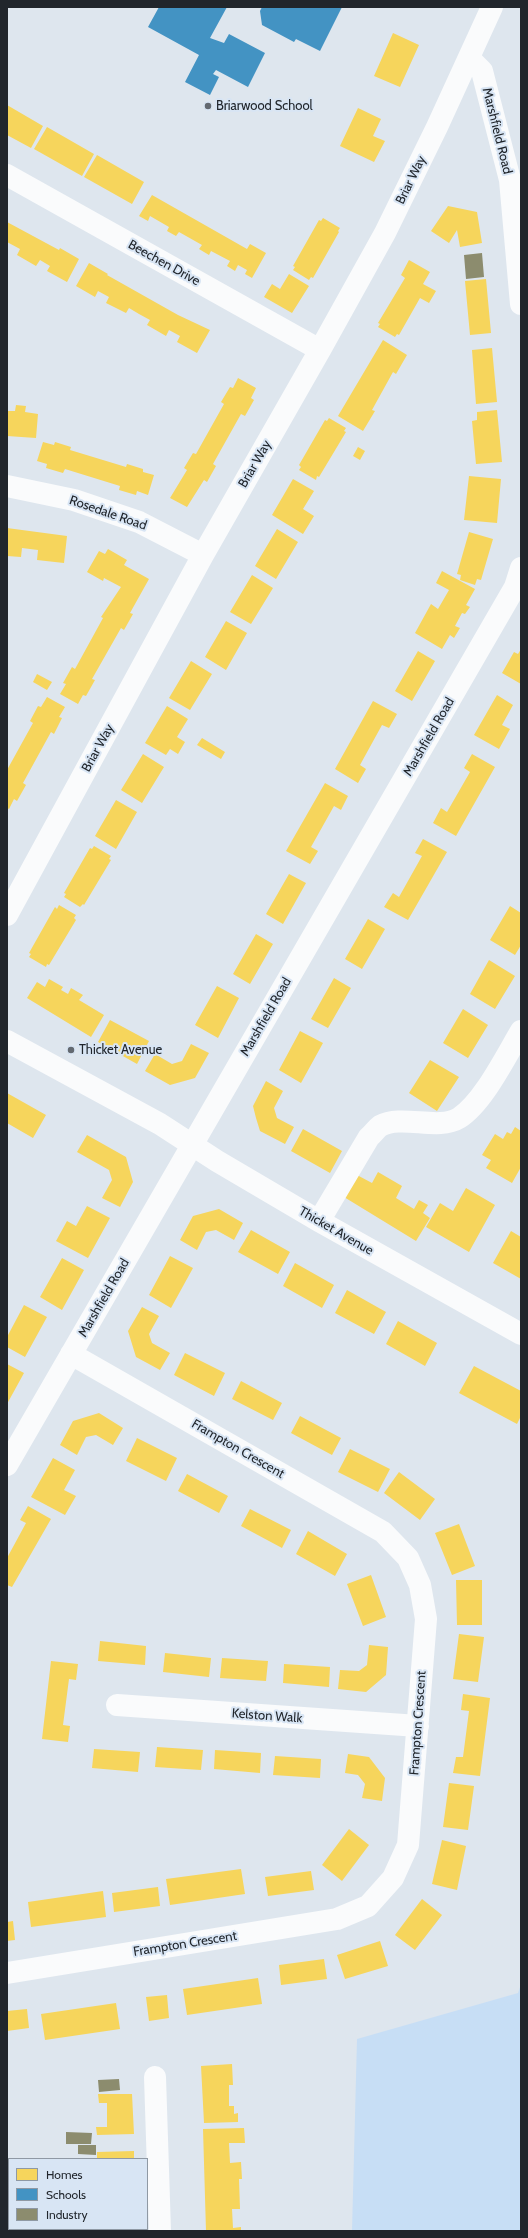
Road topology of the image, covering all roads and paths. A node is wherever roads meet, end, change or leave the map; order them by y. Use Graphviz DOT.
graph roads {
  1 [pos="492,7"];
  2 [pos="469,58"];
  3 [pos="7,175"];
  4 [pos="521,304"];
  5 [pos="320,350"];
  6 [pos="7,486"];
  7 [pos="203,555"];
  8 [pos="521,568"];
  9 [pos="7,915"];
  10 [pos="521,1031"];
  11 [pos="7,1040"];
  12 [pos="193,1145"];
  13 [pos="319,1222"];
  14 [pos="521,1334"];
  15 [pos="71,1354"];
  16 [pos="7,1465"];
  17 [pos="117,1705"];
  18 [pos="418,1726"];
  19 [pos="7,1973"];
  20 [pos="154,2077"];
  21 [pos="160,2231"];
  1 -- 2 [label="street, Briar Way"];
  2 -- 4 [label="street, Marshfield Road"];
  2 -- 5 [label="street, Briar Way"];
  3 -- 5 [label="street, Beechen Drive"];
  5 -- 7 [label="street, Briar Way"];
  6 -- 7 [label="street, Rosedale Road"];
  7 -- 9 [label="street, Briar Way"];
  8 -- 12 [label="street, Marshfield Road"];
  10 -- 13 [label="street"];
  11 -- 12 [label="street, Thicket Avenue"];
  12 -- 13 [label="street, Thicket Avenue"];
  12 -- 15 [label="street, Marshfield Road"];
  13 -- 14 [label="street, Thicket Avenue"];
  15 -- 16 [label="street, Marshfield Road"];
  15 -- 18 [label="street, Frampton Crescent"];
  17 -- 18 [label="street, Kelston Walk"];
  18 -- 19 [label="street, Frampton Crescent"];
  20 -- 21 [label="street"];
}
